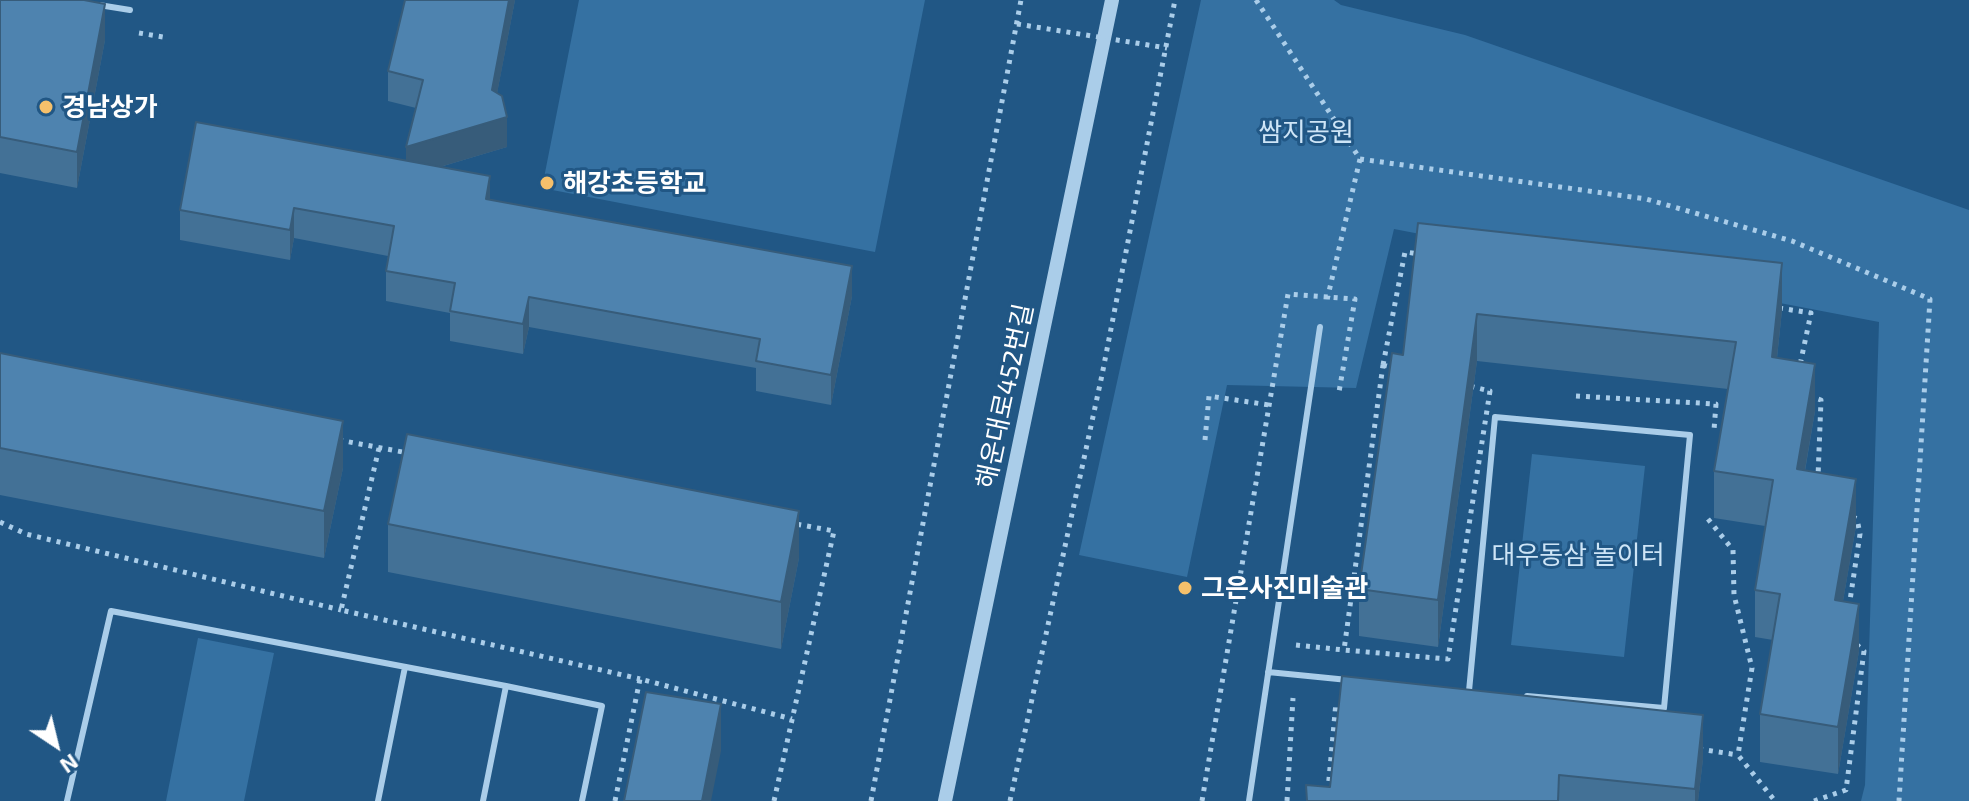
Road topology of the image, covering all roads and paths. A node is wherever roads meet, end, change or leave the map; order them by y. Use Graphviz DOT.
graph roads {
  1 [pos="1021,0"];
  2 [pos="1112,0"];
  3 [pos="1175,0"];
  4 [pos="1256,0"];
  5 [pos="86,2"];
  6 [pos="130,10"];
  7 [pos="1017,24"];
  8 [pos="1167,48"];
  9 [pos="1360,159"];
  10 [pos="1320,327"];
  11 [pos="1269,405"];
  12 [pos="334,439"];
  13 [pos="1205,440"];
  14 [pos="379,448"];
  15 [pos="411,453"];
  16 [pos="0,522"];
  17 [pos="787,522"];
  18 [pos="341,610"];
  19 [pos="1448,659"];
  20 [pos="405,667"];
  21 [pos="1268,672"];
  22 [pos="640,679"];
  23 [pos="1361,681"];
  24 [pos="506,686"];
  25 [pos="1454,690"];
  26 [pos="1469,691"];
  27 [pos="1484,693"];
  28 [pos="1308,695"];
  29 [pos="1514,695"];
  30 [pos="1322,697"];
  31 [pos="1336,699"];
  32 [pos="1351,701"];
  33 [pos="792,719"];
  34 [pos="1692,748"];
  35 [pos="1738,755"];
  36 [pos="67,801"];
  37 [pos="378,801"];
  38 [pos="483,801"];
  39 [pos="582,801"];
  40 [pos="615,801"];
  41 [pos="774,801"];
  42 [pos="871,801"];
  43 [pos="945,801"];
  44 [pos="1010,801"];
  45 [pos="1202,801"];
  46 [pos="1249,801"];
  47 [pos="1287,801"];
  48 [pos="1327,801"];
  49 [pos="1899,801"];
  1 -- 7 [label="path"];
  2 -- 43 [label="street, 해운대로452번길"];
  3 -- 8 [label="path"];
  4 -- 9 [label="path"];
  5 -- 6 [label="lane"];
  7 -- 8 [label="path, bridge"];
  7 -- 42 [label="path"];
  8 -- 44 [label="path"];
  9 -- 11 [label="path"];
  9 -- 49 [label="path"];
  10 -- 21 [label="lane"];
  11 -- 13 [label="path"];
  11 -- 45 [label="path"];
  12 -- 14 [label="path"];
  14 -- 15 [label="path"];
  14 -- 18 [label="path"];
  16 -- 18 [label="path"];
  17 -- 33 [label="path"];
  18 -- 22 [label="path"];
  19 -- 19 [label="path"];
  20 -- 24 [label="lane"];
  20 -- 36 [label="lane"];
  20 -- 37 [label="lane"];
  21 -- 23 [label="lane"];
  21 -- 46 [label="lane"];
  22 -- 33 [label="path"];
  22 -- 40 [label="path"];
  24 -- 38 [label="lane"];
  24 -- 39 [label="lane"];
  25 -- 26 [label="lane"];
  26 -- 27 [label="lane"];
  26 -- 29 [label="lane"];
  28 -- 47 [label="path"];
  30 -- 31 [label="path"];
  31 -- 32 [label="path"];
  31 -- 48 [label="path"];
  33 -- 41 [label="path"];
  34 -- 35 [label="path"];
}
